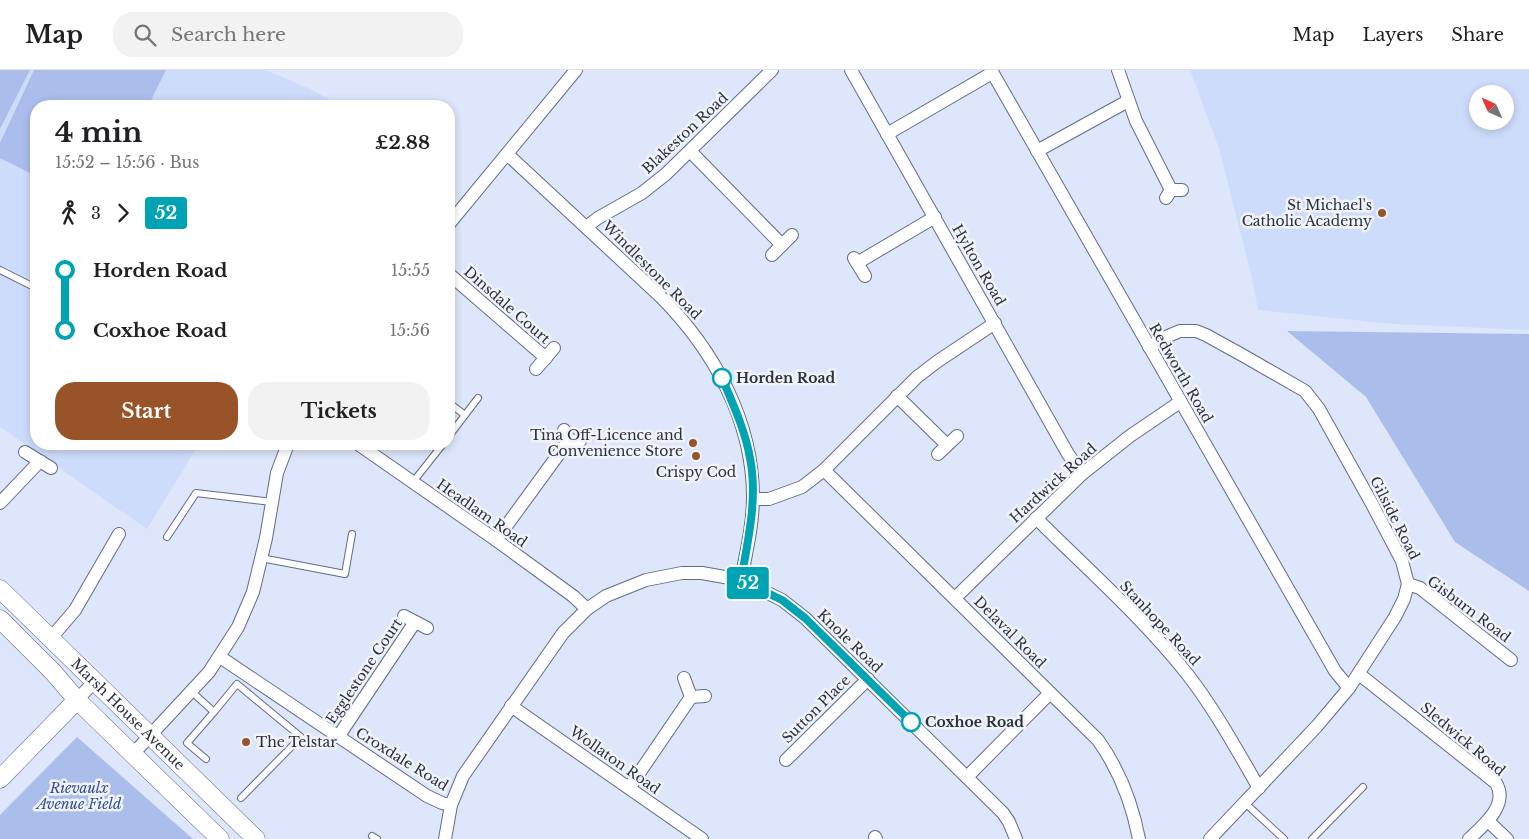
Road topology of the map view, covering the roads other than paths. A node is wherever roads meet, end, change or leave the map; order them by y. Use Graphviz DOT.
graph roads {
  1 [pos="576,70"];
  2 [pos="772,70"];
  3 [pos="851,70"];
  4 [pos="1118,70"];
  5 [pos="991,71"];
  6 [pos="1128,101"];
  7 [pos="887,134"];
  8 [pos="690,150"];
  9 [pos="1037,152"];
  10 [pos="507,154"];
  11 [pos="1173,193"];
  12 [pos="934,216"];
  13 [pos="455,217"];
  14 [pos="586,227"];
  15 [pos="792,234"];
  16 [pos="782,245"];
  17 [pos="772,255"];
  18 [pos="0,270"];
  19 [pos="865,276"];
  20 [pos="455,279"];
  21 [pos="30,285"];
  22 [pos="995,323"];
  23 [pos="1149,347"];
  24 [pos="536,369"];
  25 [pos="897,396"];
  26 [pos="478,398"];
  27 [pos="1180,402"];
  28 [pos="455,408"];
  29 [pos="465,415"];
  30 [pos="455,428"];
  31 [pos="957,436"];
  32 [pos="571,437"];
  33 [pos="286,450"];
  34 [pos="367,450"];
  35 [pos="438,450"];
  36 [pos="26,452"];
  37 [pos="824,470"];
  38 [pos="1082,474"];
  39 [pos="413,482"];
  40 [pos="753,499"];
  41 [pos="272,502"];
  42 [pos="0,504"];
  43 [pos="1036,518"];
  44 [pos="119,534"];
  45 [pos="352,534"];
  46 [pos="167,537"];
  47 [pos="496,540"];
  48 [pos="261,558"];
  49 [pos="741,580"];
  50 [pos="1408,584"];
  51 [pos="0,589"];
  52 [pos="955,598"];
  53 [pos="587,609"];
  54 [pos="0,619"];
  55 [pos="415,622"];
  56 [pos="51,638"];
  57 [pos="220,656"];
  58 [pos="1511,660"];
  59 [pos="1359,674"];
  60 [pos="684,678"];
  61 [pos="868,679"];
  62 [pos="95,681"];
  63 [pos="1349,688"];
  64 [pos="191,691"];
  65 [pos="1050,693"];
  66 [pos="705,696"];
  67 [pos="690,697"];
  68 [pos="77,700"];
  69 [pos="511,706"];
  70 [pos="214,712"];
  71 [pos="150,736"];
  72 [pos="338,737"];
  73 [pos="133,754"];
  74 [pos="206,759"];
  75 [pos="786,760"];
  76 [pos="967,777"];
  77 [pos="0,779"];
  78 [pos="1363,787"];
  79 [pos="629,788"];
  80 [pos="1259,788"];
  81 [pos="241,798"];
  82 [pos="1245,803"];
  83 [pos="451,805"];
  84 [pos="1488,821"];
  85 [pos="220,839"];
  86 [pos="256,839"];
  87 [pos="445,839"];
  88 [pos="702,839"];
  89 [pos="1016,839"];
  90 [pos="1138,839"];
  91 [pos="1210,839"];
  92 [pos="1284,839"];
  93 [pos="1312,839"];
  94 [pos="1469,839"];
  95 [pos="1507,839"];
  1 -- 10 [label="street"];
  2 -- 8 [label="street, Blakeston Road"];
  3 -- 7 [label="street, Hylton Road"];
  4 -- 6 [label="street"];
  5 -- 7 [label="street"];
  5 -- 9 [label="street, Redworth Road"];
  6 -- 9 [label="street"];
  6 -- 11 [label="street"];
  7 -- 12 [label="street, Hylton Road"];
  8 -- 14 [label="street, Blakeston Road"];
  8 -- 16 [label="street"];
  9 -- 23 [label="street, Redworth Road"];
  10 -- 13 [label="street"];
  10 -- 14 [label="street, Windlestone Road"];
  12 -- 19 [label="street"];
  12 -- 22 [label="street, Hylton Road"];
  14 -- 40 [label="street, Windlestone Road"];
  15 -- 16 [label="street"];
  16 -- 17 [label="street"];
  18 -- 21 [label="lane"];
  20 -- 24 [label="street, Dinsdale Court"];
  22 -- 25 [label="street"];
  22 -- 38 [label="street, Hylton Road"];
  23 -- 27 [label="street, Redworth Road"];
  23 -- 50 [label="street, Gilside Road"];
  25 -- 31 [label="street"];
  25 -- 37 [label="street"];
  26 -- 29 [label="lane"];
  27 -- 38 [label="street, Hardwick Road"];
  27 -- 63 [label="street, Redworth Road"];
  28 -- 29 [label="lane"];
  29 -- 30 [label="lane"];
  32 -- 47 [label="street"];
  33 -- 41 [label="street"];
  34 -- 39 [label="street, Headlam Road"];
  35 -- 39 [label="lane"];
  36 -- 42 [label="street"];
  37 -- 40 [label="street"];
  37 -- 52 [label="street, Delaval Road"];
  38 -- 43 [label="street, Hardwick Road"];
  39 -- 47 [label="street, Headlam Road"];
  40 -- 49 [label="street, Windlestone Road"];
  41 -- 46 [label="lane"];
  41 -- 48 [label="street"];
  43 -- 52 [label="street, Hardwick Road"];
  43 -- 80 [label="street, Stanhope Road"];
  44 -- 56 [label="street"];
  45 -- 48 [label="lane"];
  47 -- 53 [label="street, Headlam Road"];
  48 -- 57 [label="street"];
  49 -- 53 [label="street, Knole Road"];
  49 -- 61 [label="street, Knole Road"];
  50 -- 58 [label="street, Gisburn Road"];
  50 -- 59 [label="street"];
  51 -- 56 [label="street, Marsh House Avenue"];
  52 -- 65 [label="street, Delaval Road"];
  53 -- 69 [label="street, Knole Road"];
  54 -- 68 [label="street, Marsh House Avenue"];
  55 -- 72 [label="street, Egglestone Court"];
  56 -- 62 [label="street, Marsh House Avenue"];
  57 -- 64 [label="street"];
  57 -- 72 [label="street, Croxdale Road"];
  59 -- 63 [label="street"];
  59 -- 84 [label="street, Sledwick Road"];
  60 -- 67 [label="street"];
  61 -- 75 [label="street, Sutton Place"];
  61 -- 76 [label="street, Knole Road"];
  62 -- 68 [label="street"];
  62 -- 71 [label="street, Marsh House Avenue"];
  63 -- 80 [label="street"];
  64 -- 70 [label="lane"];
  64 -- 71 [label="street"];
  65 -- 76 [label="street"];
  65 -- 90 [label="street, Delaval Road"];
  66 -- 67 [label="street"];
  67 -- 79 [label="street"];
  68 -- 73 [label="street, Marsh House Avenue"];
  68 -- 77 [label="street"];
  69 -- 79 [label="street, Wollaton Road"];
  69 -- 83 [label="street, Knole Road"];
  70 -- 74 [label="lane"];
  70 -- 81 [label="lane"];
  71 -- 73 [label="street"];
  71 -- 86 [label="street, Marsh House Avenue"];
  72 -- 83 [label="street, Croxdale Road"];
  73 -- 85 [label="street, Marsh House Avenue"];
  76 -- 89 [label="street, Knole Road"];
  78 -- 93 [label="lane"];
  79 -- 88 [label="street, Wollaton Road"];
  80 -- 82 [label="street"];
  82 -- 91 [label="street"];
  82 -- 92 [label="lane"];
  83 -- 87 [label="street, Knole Road"];
  84 -- 94 [label="street, Sledwick Road"];
  84 -- 95 [label="street"];
}
